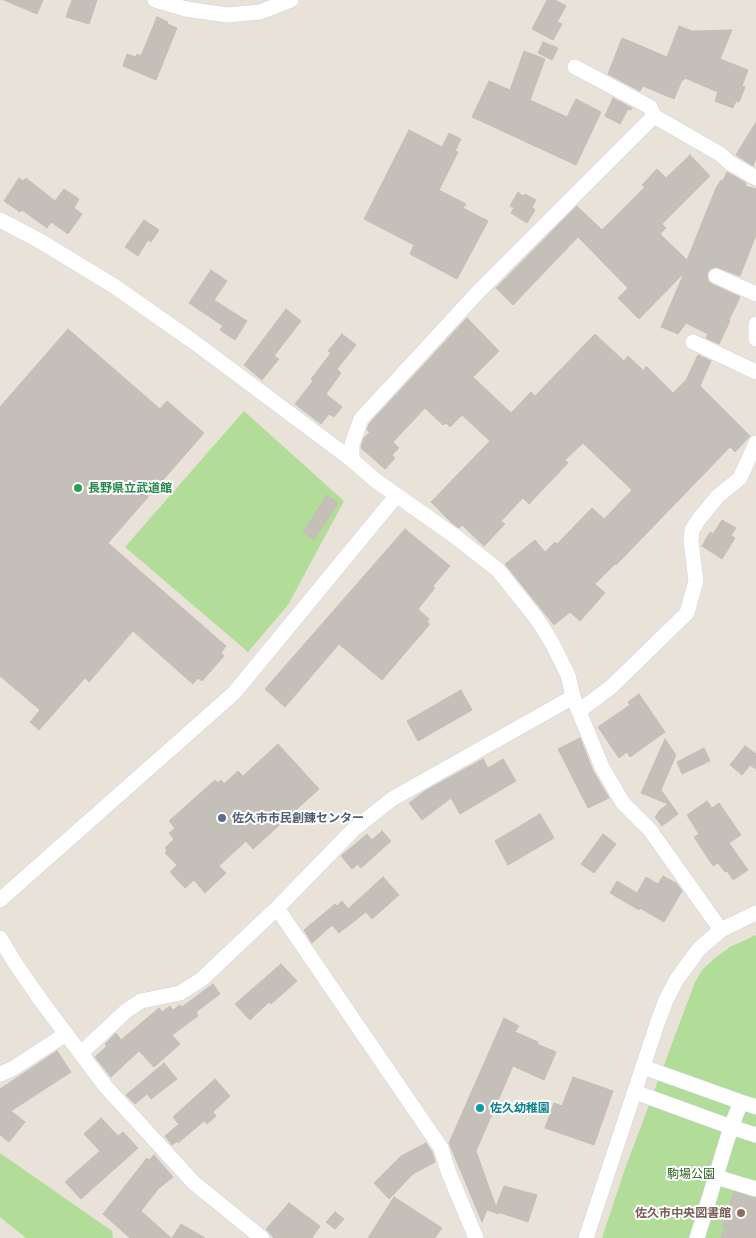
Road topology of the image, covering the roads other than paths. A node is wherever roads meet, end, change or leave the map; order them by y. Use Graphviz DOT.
graph roads {
  1 [pos="155,0"];
  2 [pos="291,0"];
  3 [pos="575,67"];
  4 [pos="654,116"];
  5 [pos="756,178"];
  6 [pos="0,220"];
  7 [pos="716,276"];
  8 [pos="756,294"];
  9 [pos="756,324"];
  10 [pos="756,339"];
  11 [pos="694,342"];
  12 [pos="756,372"];
  13 [pos="756,443"];
  14 [pos="352,460"];
  15 [pos="397,495"];
  16 [pos="576,704"];
  17 [pos="0,900"];
  18 [pos="276,908"];
  19 [pos="756,913"];
  20 [pos="721,930"];
  21 [pos="0,938"];
  22 [pos="66,1034"];
  23 [pos="81,1052"];
  24 [pos="643,1067"];
  25 [pos="0,1074"];
  26 [pos="635,1092"];
  27 [pos="740,1102"];
  28 [pos="756,1106"];
  29 [pos="731,1127"];
  30 [pos="756,1135"];
  31 [pos="716,1177"];
  32 [pos="756,1189"];
  33 [pos="262,1238"];
  34 [pos="476,1238"];
  35 [pos="586,1238"];
  36 [pos="697,1238"];
  1 -- 2 [label="street"];
  3 -- 4 [label="street"];
  4 -- 5 [label="street"];
  4 -- 14 [label="street"];
  6 -- 14 [label="street"];
  7 -- 8 [label="street"];
  9 -- 10 [label="street"];
  11 -- 12 [label="street"];
  13 -- 16 [label="street"];
  14 -- 15 [label="street"];
  15 -- 16 [label="street"];
  15 -- 17 [label="street"];
  16 -- 18 [label="street"];
  16 -- 20 [label="street"];
  18 -- 23 [label="street"];
  18 -- 34 [label="street"];
  19 -- 20 [label="street"];
  20 -- 24 [label="street"];
  21 -- 22 [label="street"];
  22 -- 23 [label="street"];
  22 -- 25 [label="street"];
  23 -- 33 [label="street"];
  24 -- 26 [label="street"];
  24 -- 27 [label="street"];
  26 -- 29 [label="street"];
  26 -- 35 [label="street"];
  27 -- 28 [label="street"];
  27 -- 29 [label="street"];
  29 -- 30 [label="street"];
  29 -- 31 [label="street"];
  31 -- 32 [label="street"];
  31 -- 36 [label="street"];
}
